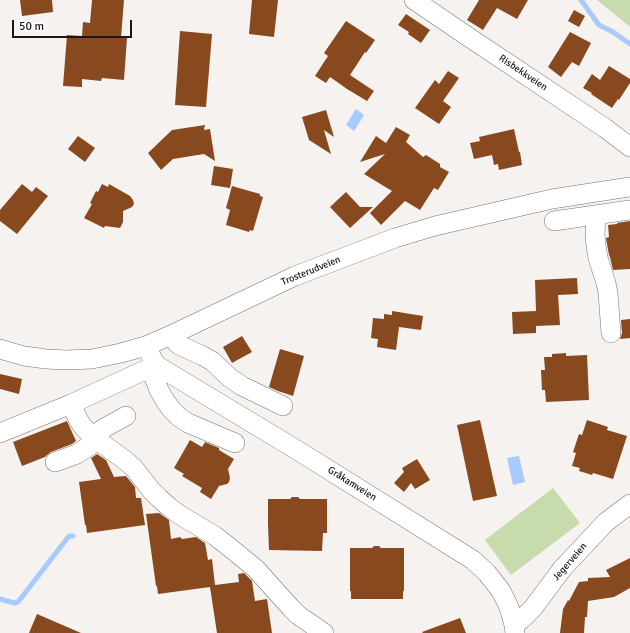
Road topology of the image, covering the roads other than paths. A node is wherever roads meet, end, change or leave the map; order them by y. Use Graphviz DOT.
graph roads {
  1 [pos="414,0"];
  2 [pos="630,147"];
  3 [pos="630,191"];
  4 [pos="630,210"];
  5 [pos="596,215"];
  6 [pos="554,221"];
  7 [pos="611,333"];
  8 [pos="171,335"];
  9 [pos="146,346"];
  10 [pos="0,349"];
  11 [pos="153,366"];
  12 [pos="71,404"];
  13 [pos="283,406"];
  14 [pos="126,416"];
  15 [pos="0,434"];
  16 [pos="95,438"];
  17 [pos="235,443"];
  18 [pos="55,462"];
  19 [pos="630,504"];
  20 [pos="515,629"];
  21 [pos="324,633"];
  1 -- 2 [label="street, Risbekkveien"];
  3 -- 8 [label="street, Trosterudveien"];
  4 -- 5 [label="street"];
  5 -- 6 [label="street"];
  5 -- 7 [label="street"];
  8 -- 9 [label="street, Trosterudveien"];
  8 -- 13 [label="street"];
  9 -- 10 [label="street, Trosterudveien"];
  9 -- 11 [label="street"];
  11 -- 12 [label="street"];
  11 -- 17 [label="street"];
  11 -- 20 [label="street, Gråkamveien"];
  12 -- 15 [label="street"];
  12 -- 16 [label="street"];
  14 -- 16 [label="street"];
  16 -- 18 [label="street"];
  16 -- 21 [label="street"];
  19 -- 20 [label="street, Jegerveien"];
}
